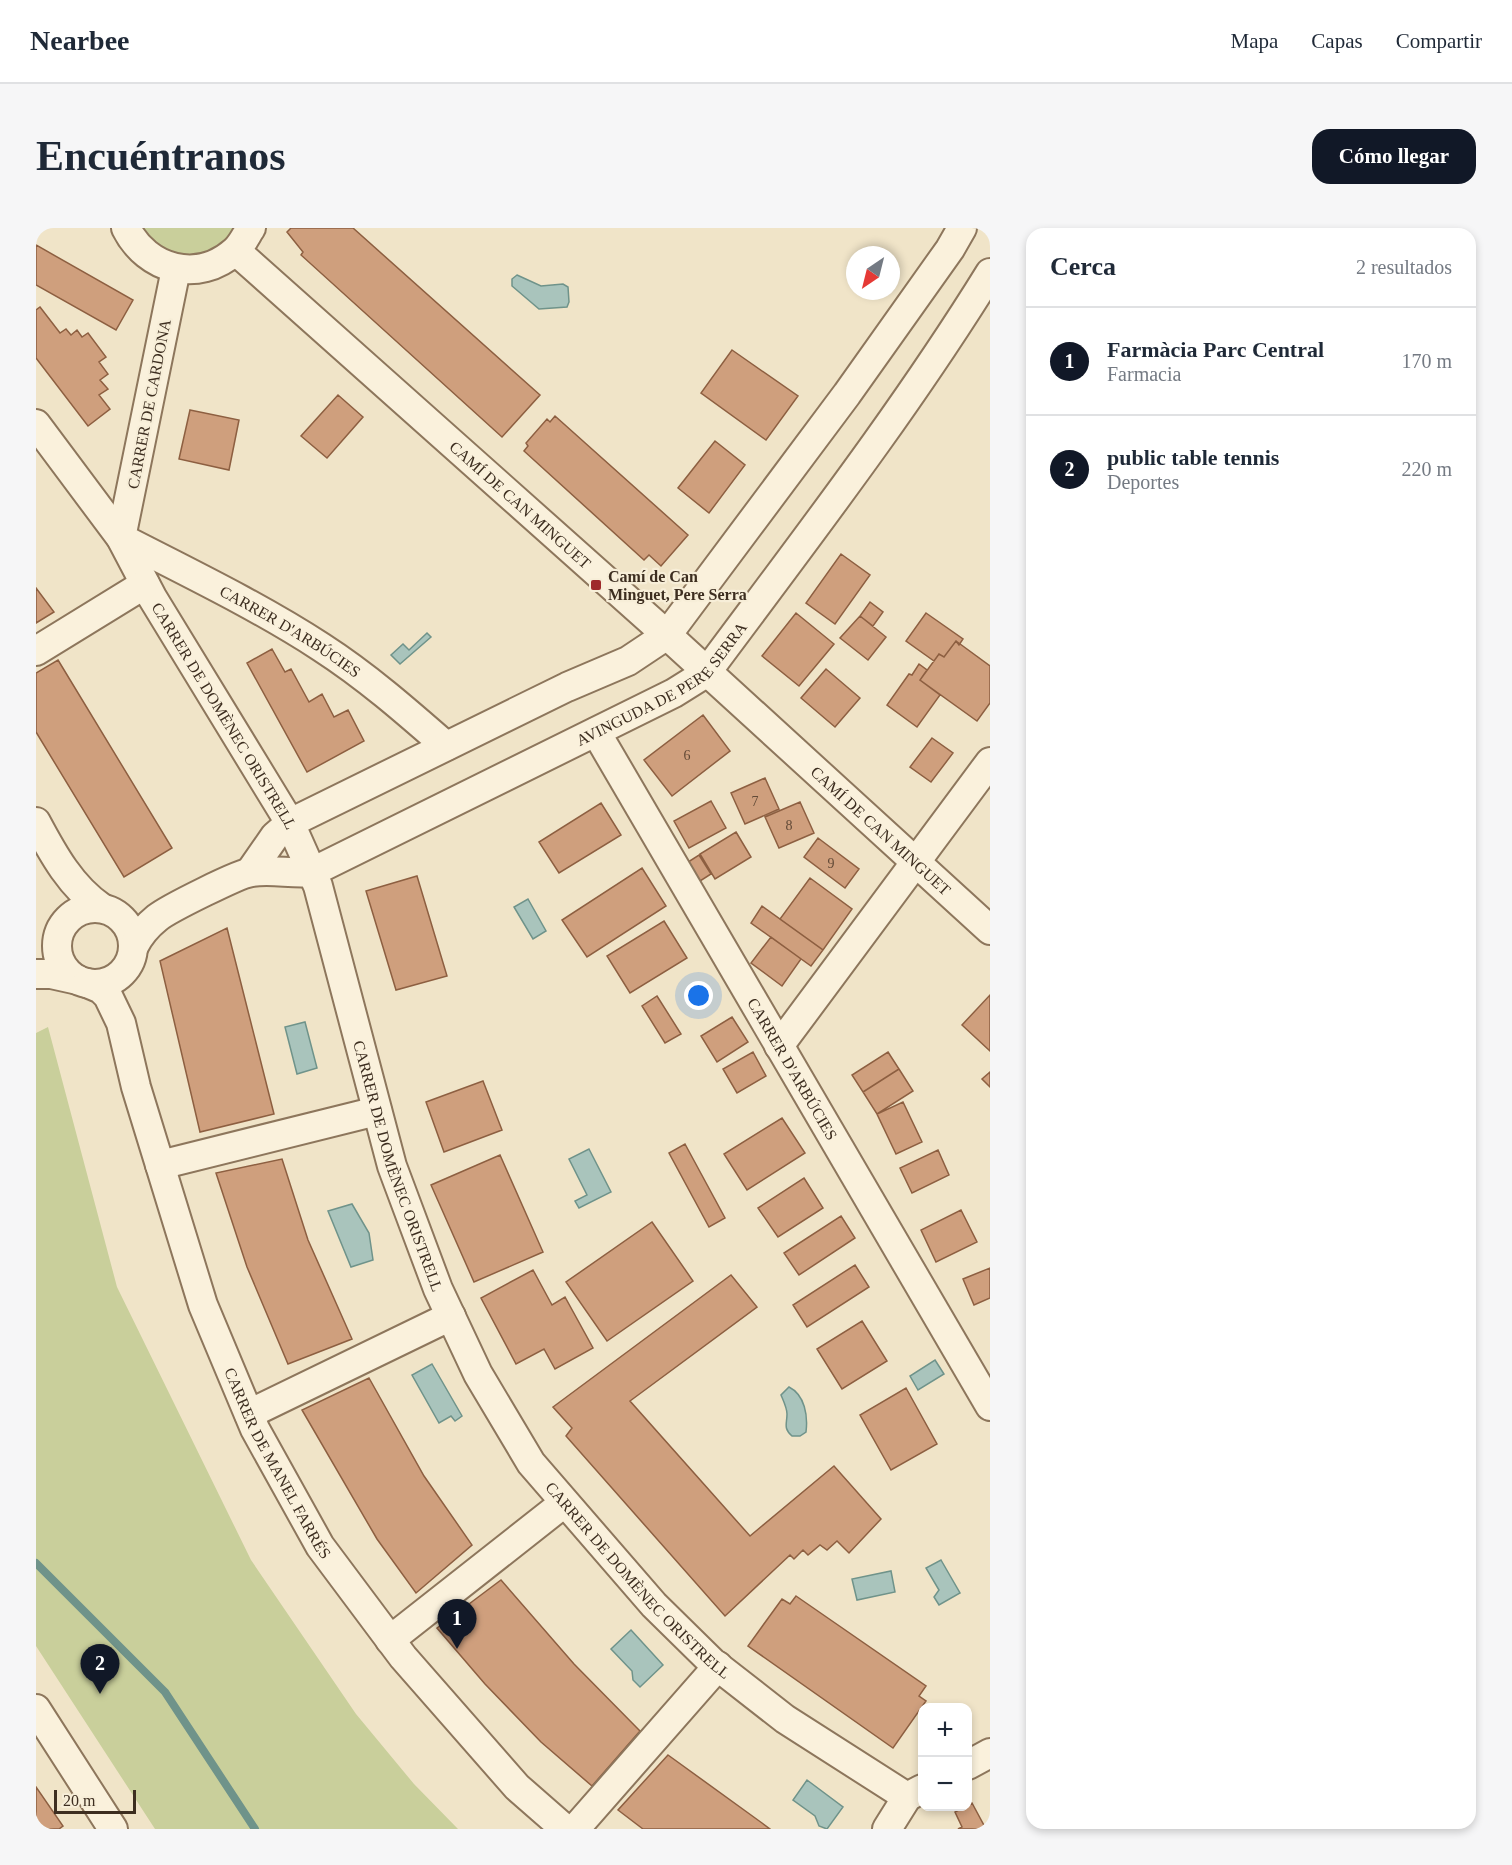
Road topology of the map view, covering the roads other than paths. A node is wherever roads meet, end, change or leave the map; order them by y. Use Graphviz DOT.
graph roads {
  1 [pos="962,228"];
  2 [pos="122,232"];
  3 [pos="244,239"];
  4 [pos="176,269"];
  5 [pos="990,273"];
  6 [pos="36,424"];
  7 [pos="121,538"];
  8 [pos="145,584"];
  9 [pos="667,635"];
  10 [pos="36,651"];
  11 [pos="706,673"];
  12 [pos="596,732"];
  13 [pos="446,746"];
  14 [pos="990,762"];
  15 [pos="36,822"];
  16 [pos="290,823"];
  17 [pos="53,853"];
  18 [pos="916,862"];
  19 [pos="249,872"];
  20 [pos="312,872"];
  21 [pos="108,910"];
  22 [pos="158,917"];
  23 [pos="990,930"];
  24 [pos="58,934"];
  25 [pos="133,951"];
  26 [pos="36,966"];
  27 [pos="36,974"];
  28 [pos="82,982"];
  29 [pos="121,1023"];
  30 [pos="779,1046"];
  31 [pos="378,1111"];
  32 [pos="160,1165"];
  33 [pos="451,1316"];
  34 [pos="990,1406"];
  35 [pos="249,1414"];
  36 [pos="564,1503"];
  37 [pos="390,1640"];
  38 [pos="718,1666"];
  39 [pos="36,1709"];
  40 [pos="990,1753"];
  41 [pos="972,1763"];
  42 [pos="915,1793"];
  43 [pos="113,1829"];
  44 [pos="565,1829"];
  45 [pos="575,1829"];
  46 [pos="887,1829"];
  1 -- 9 [label="street, AVINGUDA DE PERE SERRA"];
  2 -- 4 [label="street"];
  3 -- 4 [label="street"];
  3 -- 9 [label="street, CAMÍ DE CAN MINGUET"];
  4 -- 7 [label="street, CARRER DE CARDONA"];
  5 -- 11 [label="street, AVINGUDA DE PERE SERRA"];
  6 -- 7 [label="street, CARRER DE DOMÈNEC ORISTRELL"];
  7 -- 8 [label="street, CARRER DE DOMÈNEC ORISTRELL"];
  7 -- 13 [label="street, CARRER D'ARBÚCIES"];
  8 -- 10 [label="street"];
  8 -- 16 [label="street, CARRER DE DOMÈNEC ORISTRELL"];
  9 -- 11 [label="street, CAMÍ DE CAN MINGUET"];
  9 -- 13 [label="street, AVINGUDA DE PERE SERRA"];
  11 -- 12 [label="street, AVINGUDA DE PERE SERRA"];
  11 -- 18 [label="street, CAMÍ DE CAN MINGUET"];
  12 -- 20 [label="street, AVINGUDA DE PERE SERRA"];
  12 -- 30 [label="street, CARRER D'ARBÚCIES"];
  13 -- 16 [label="street, AVINGUDA DE PERE SERRA"];
  14 -- 18 [label="street"];
  15 -- 17 [label="street"];
  16 -- 19 [label="street, AVINGUDA DE PERE SERRA"];
  16 -- 20 [label="street, CARRER DE DOMÈNEC ORISTRELL"];
  17 -- 21 [label="street"];
  17 -- 24 [label="street"];
  18 -- 23 [label="street, CAMÍ DE CAN MINGUET"];
  18 -- 30 [label="street"];
  19 -- 20 [label="street, AVINGUDA DE PERE SERRA"];
  19 -- 22 [label="street, AVINGUDA DE PERE SERRA"];
  20 -- 31 [label="street, CARRER DE DOMÈNEC ORISTRELL"];
  21 -- 22 [label="street, AVINGUDA DE PERE SERRA"];
  21 -- 24 [label="street"];
  21 -- 25 [label="street"];
  22 -- 25 [label="street, AVINGUDA DE PERE SERRA"];
  24 -- 26 [label="street"];
  24 -- 28 [label="street"];
  25 -- 28 [label="street"];
  25 -- 29 [label="street, CARRER DE MANEL FARRÉS"];
  27 -- 28 [label="street"];
  28 -- 29 [label="street, CARRER DE MANEL FARRÉS"];
  29 -- 32 [label="street, CARRER DE MANEL FARRÉS"];
  30 -- 34 [label="street, CARRER D'ARBÚCIES"];
  31 -- 32 [label="street"];
  31 -- 33 [label="street, CARRER DE DOMÈNEC ORISTRELL"];
  32 -- 35 [label="street, CARRER DE MANEL FARRÉS"];
  33 -- 35 [label="street"];
  33 -- 36 [label="street, CARRER DE DOMÈNEC ORISTRELL"];
  35 -- 37 [label="street, CARRER DE MANEL FARRÉS"];
  36 -- 37 [label="street"];
  36 -- 38 [label="street, CARRER DE DOMÈNEC ORISTRELL"];
  37 -- 44 [label="street, CARRER DE MANEL FARRÉS"];
  38 -- 42 [label="street, CARRER DE DOMÈNEC ORISTRELL"];
  38 -- 45 [label="street"];
  39 -- 43 [label="street"];
  40 -- 41 [label="street"];
  42 -- 46 [label="street"];
}
